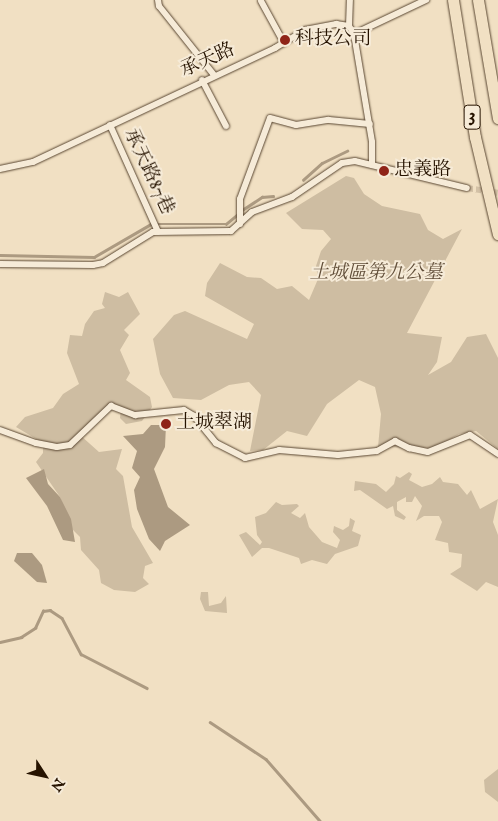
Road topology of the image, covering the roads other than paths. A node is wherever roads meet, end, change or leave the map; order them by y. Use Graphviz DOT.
graph roads {
  1 [pos="158,0"];
  2 [pos="350,0"];
  3 [pos="426,0"];
  4 [pos="453,0"];
  5 [pos="478,0"];
  6 [pos="261,1"];
  7 [pos="349,26"];
  8 [pos="354,34"];
  9 [pos="284,43"];
  10 [pos="214,75"];
  11 [pos="202,80"];
  12 [pos="498,118"];
  13 [pos="370,124"];
  14 [pos="110,125"];
  15 [pos="226,126"];
  16 [pos="372,165"];
  17 [pos="0,169"];
  18 [pos="467,188"];
  19 [pos="239,222"];
  20 [pos="157,227"];
  21 [pos="498,234"];
  22 [pos="0,264"];
  23 [pos="0,430"];
  24 [pos="498,454"];
  1 -- 10 [label="street"];
  2 -- 7 [label="street"];
  3 -- 8 [label="street"];
  4 -- 21 [label="highway, 3"];
  5 -- 12 [label="highway, 3"];
  6 -- 9 [label="street"];
  7 -- 8 [label="street"];
  7 -- 9 [label="street, 承天路"];
  8 -- 13 [label="street"];
  9 -- 10 [label="street, 承天路"];
  10 -- 11 [label="street, 承天路"];
  11 -- 14 [label="street, 承天路"];
  11 -- 15 [label="street"];
  13 -- 16 [label="street"];
  13 -- 19 [label="street"];
  14 -- 17 [label="street, 承天路"];
  14 -- 20 [label="street, 承天路87巷"];
  16 -- 18 [label="street"];
  16 -- 19 [label="street"];
  19 -- 20 [label="street"];
  20 -- 22 [label="street"];
  23 -- 24 [label="street"];
}
